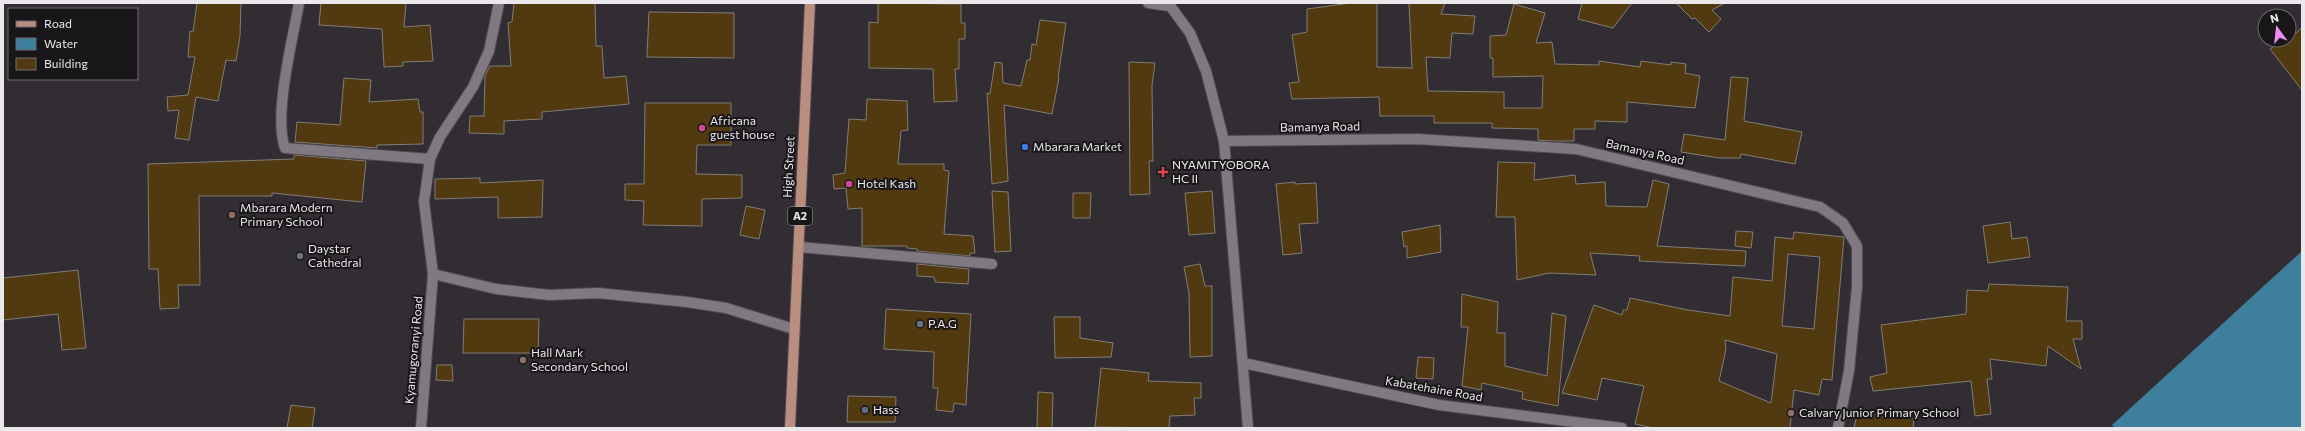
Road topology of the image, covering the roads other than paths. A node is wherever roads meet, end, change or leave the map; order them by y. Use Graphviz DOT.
graph roads {
  1 [pos="298,3"];
  2 [pos="499,3"];
  3 [pos="810,3"];
  4 [pos="1148,3"];
  5 [pos="1168,4"];
  6 [pos="1224,141"];
  7 [pos="430,159"];
  8 [pos="799,247"];
  9 [pos="992,264"];
  10 [pos="433,274"];
  11 [pos="794,329"];
  12 [pos="1243,363"];
  13 [pos="421,428"];
  14 [pos="790,428"];
  15 [pos="1248,428"];
  16 [pos="1622,428"];
  17 [pos="1838,428"];
  1 -- 7 [label="street"];
  2 -- 7 [label="street, Kyamugoranyi Road"];
  3 -- 8 [label="main road, High Street / A2"];
  4 -- 5 [label="street"];
  5 -- 6 [label="street"];
  6 -- 12 [label="street"];
  6 -- 17 [label="street, Bamanya Road"];
  7 -- 10 [label="street, Kyamugoranyi Road"];
  8 -- 9 [label="street"];
  8 -- 11 [label="main road, High Street / A2"];
  10 -- 11 [label="street"];
  10 -- 13 [label="street, Kyamugoranyi Road"];
  11 -- 14 [label="main road, High Street / A2"];
  12 -- 15 [label="street"];
  12 -- 16 [label="street, Kabatehaine Road"];
}
